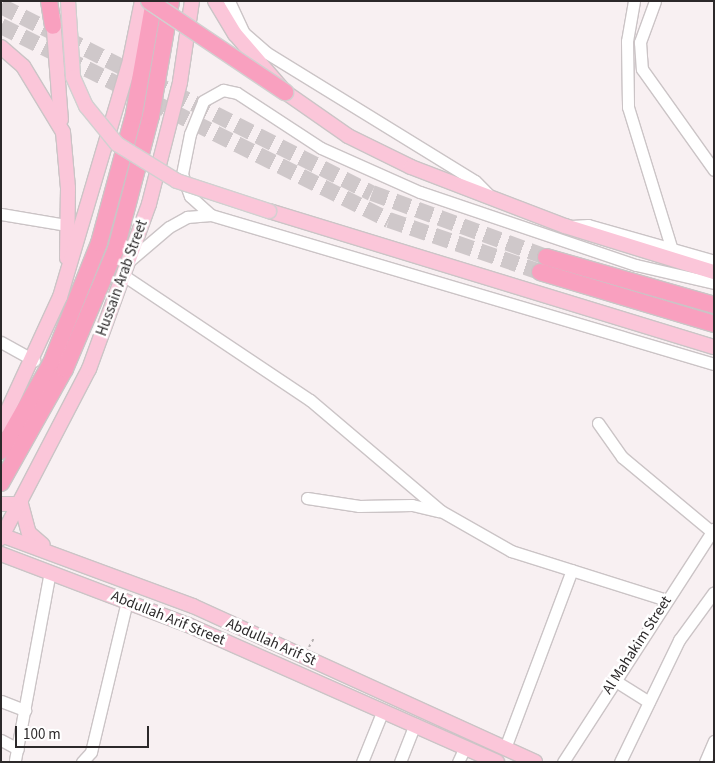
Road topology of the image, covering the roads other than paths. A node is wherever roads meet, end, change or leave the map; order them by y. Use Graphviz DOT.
graph roads {
  1 [pos="49,1"];
  2 [pos="54,1"];
  3 [pos="68,1"];
  4 [pos="142,1"];
  5 [pos="149,1"];
  6 [pos="154,1"];
  7 [pos="171,1"];
  8 [pos="192,1"];
  9 [pos="215,1"];
  10 [pos="229,1"];
  11 [pos="634,1"];
  12 [pos="656,1"];
  13 [pos="53,26"];
  14 [pos="628,41"];
  15 [pos="640,42"];
  16 [pos="1,47"];
  17 [pos="285,92"];
  18 [pos="63,132"];
  19 [pos="714,170"];
  20 [pos="493,199"];
  21 [pos="1,214"];
  22 [pos="211,215"];
  23 [pos="67,225"];
  24 [pos="566,226"];
  25 [pos="672,250"];
  26 [pos="546,257"];
  27 [pos="714,261"];
  28 [pos="125,268"];
  29 [pos="540,272"];
  30 [pos="714,272"];
  31 [pos="66,275"];
  32 [pos="714,283"];
  33 [pos="714,305"];
  34 [pos="714,324"];
  35 [pos="1,342"];
  36 [pos="714,347"];
  37 [pos="34,360"];
  38 [pos="714,364"];
  39 [pos="44,394"];
  40 [pos="598,423"];
  41 [pos="1,425"];
  42 [pos="1,452"];
  43 [pos="1,483"];
  44 [pos="307,498"];
  45 [pos="1,504"];
  46 [pos="21,504"];
  47 [pos="441,511"];
  48 [pos="713,531"];
  49 [pos="2,536"];
  50 [pos="50,551"];
  51 [pos="1,554"];
  52 [pos="572,570"];
  53 [pos="50,572"];
  54 [pos="714,592"];
  55 [pos="666,600"];
  56 [pos="127,601"];
  57 [pos="614,680"];
  58 [pos="1,701"];
  59 [pos="649,702"];
  60 [pos="25,710"];
  61 [pos="383,710"];
  62 [pos="415,724"];
  63 [pos="1,740"];
  64 [pos="714,741"];
  65 [pos="465,747"];
  66 [pos="505,748"];
  67 [pos="82,762"];
  68 [pos="362,762"];
  69 [pos="400,762"];
  70 [pos="458,762"];
  71 [pos="497,762"];
  72 [pos="535,762"];
  73 [pos="563,762"];
  74 [pos="620,762"];
  75 [pos="705,762"];
  1 -- 13 [label="highway"];
  2 -- 13 [label="main road"];
  3 -- 36 [label="main road, bridge"];
  4 -- 31 [label="main road"];
  5 -- 17 [label="highway, bridge"];
  6 -- 39 [label="highway"];
  7 -- 39 [label="highway"];
  8 -- 28 [label="main road, Hussain Arab Street"];
  9 -- 17 [label="main road, bridge"];
  10 -- 20 [label="street"];
  11 -- 14 [label="street"];
  12 -- 15 [label="street"];
  13 -- 18 [label="main road"];
  14 -- 15 [label="street"];
  14 -- 25 [label="street"];
  15 -- 19 [label="street"];
  16 -- 18 [label="main road"];
  17 -- 20 [label="main road"];
  18 -- 23 [label="main road"];
  20 -- 24 [label="main road"];
  21 -- 23 [label="street"];
  22 -- 28 [label="street"];
  22 -- 32 [label="street"];
  22 -- 38 [label="street"];
  23 -- 31 [label="main road"];
  24 -- 25 [label="street"];
  24 -- 30 [label="main road"];
  25 -- 27 [label="street"];
  26 -- 33 [label="highway"];
  28 -- 46 [label="main road, Hussain Arab Street"];
  28 -- 47 [label="street"];
  29 -- 34 [label="highway"];
  31 -- 37 [label="main road"];
  35 -- 37 [label="street"];
  37 -- 41 [label="main road"];
  39 -- 42 [label="highway"];
  39 -- 43 [label="highway"];
  40 -- 48 [label="street"];
  44 -- 47 [label="street"];
  45 -- 46 [label="main road"];
  46 -- 49 [label="main road, Hussain Arab Street"];
  46 -- 50 [label="main road"];
  47 -- 52 [label="street"];
  48 -- 55 [label="street, Al Mahakim Street"];
  49 -- 50 [label="main road, Abdullah Arif St"];
  50 -- 66 [label="main road, Abdullah Arif St"];
  51 -- 53 [label="main road, Abdullah Arif Street"];
  52 -- 55 [label="street"];
  52 -- 66 [label="street"];
  53 -- 56 [label="main road, Abdullah Arif Street"];
  53 -- 60 [label="street"];
  54 -- 59 [label="street"];
  55 -- 57 [label="street, Al Mahakim Street"];
  56 -- 61 [label="main road, Abdullah Arif Street"];
  56 -- 67 [label="street"];
  57 -- 59 [label="street"];
  57 -- 73 [label="street, Al Mahakim Street"];
  58 -- 60 [label="street"];
  59 -- 74 [label="street"];
  60 -- 63 [label="street"];
  61 -- 62 [label="main road, Abdullah Arif Street"];
  61 -- 68 [label="street"];
  62 -- 65 [label="main road, Abdullah Arif Street"];
  62 -- 69 [label="street"];
  64 -- 75 [label="street"];
  65 -- 70 [label="street"];
  65 -- 71 [label="main road, Abdullah Arif Street"];
  66 -- 72 [label="main road, Abdullah Arif St"];
}
